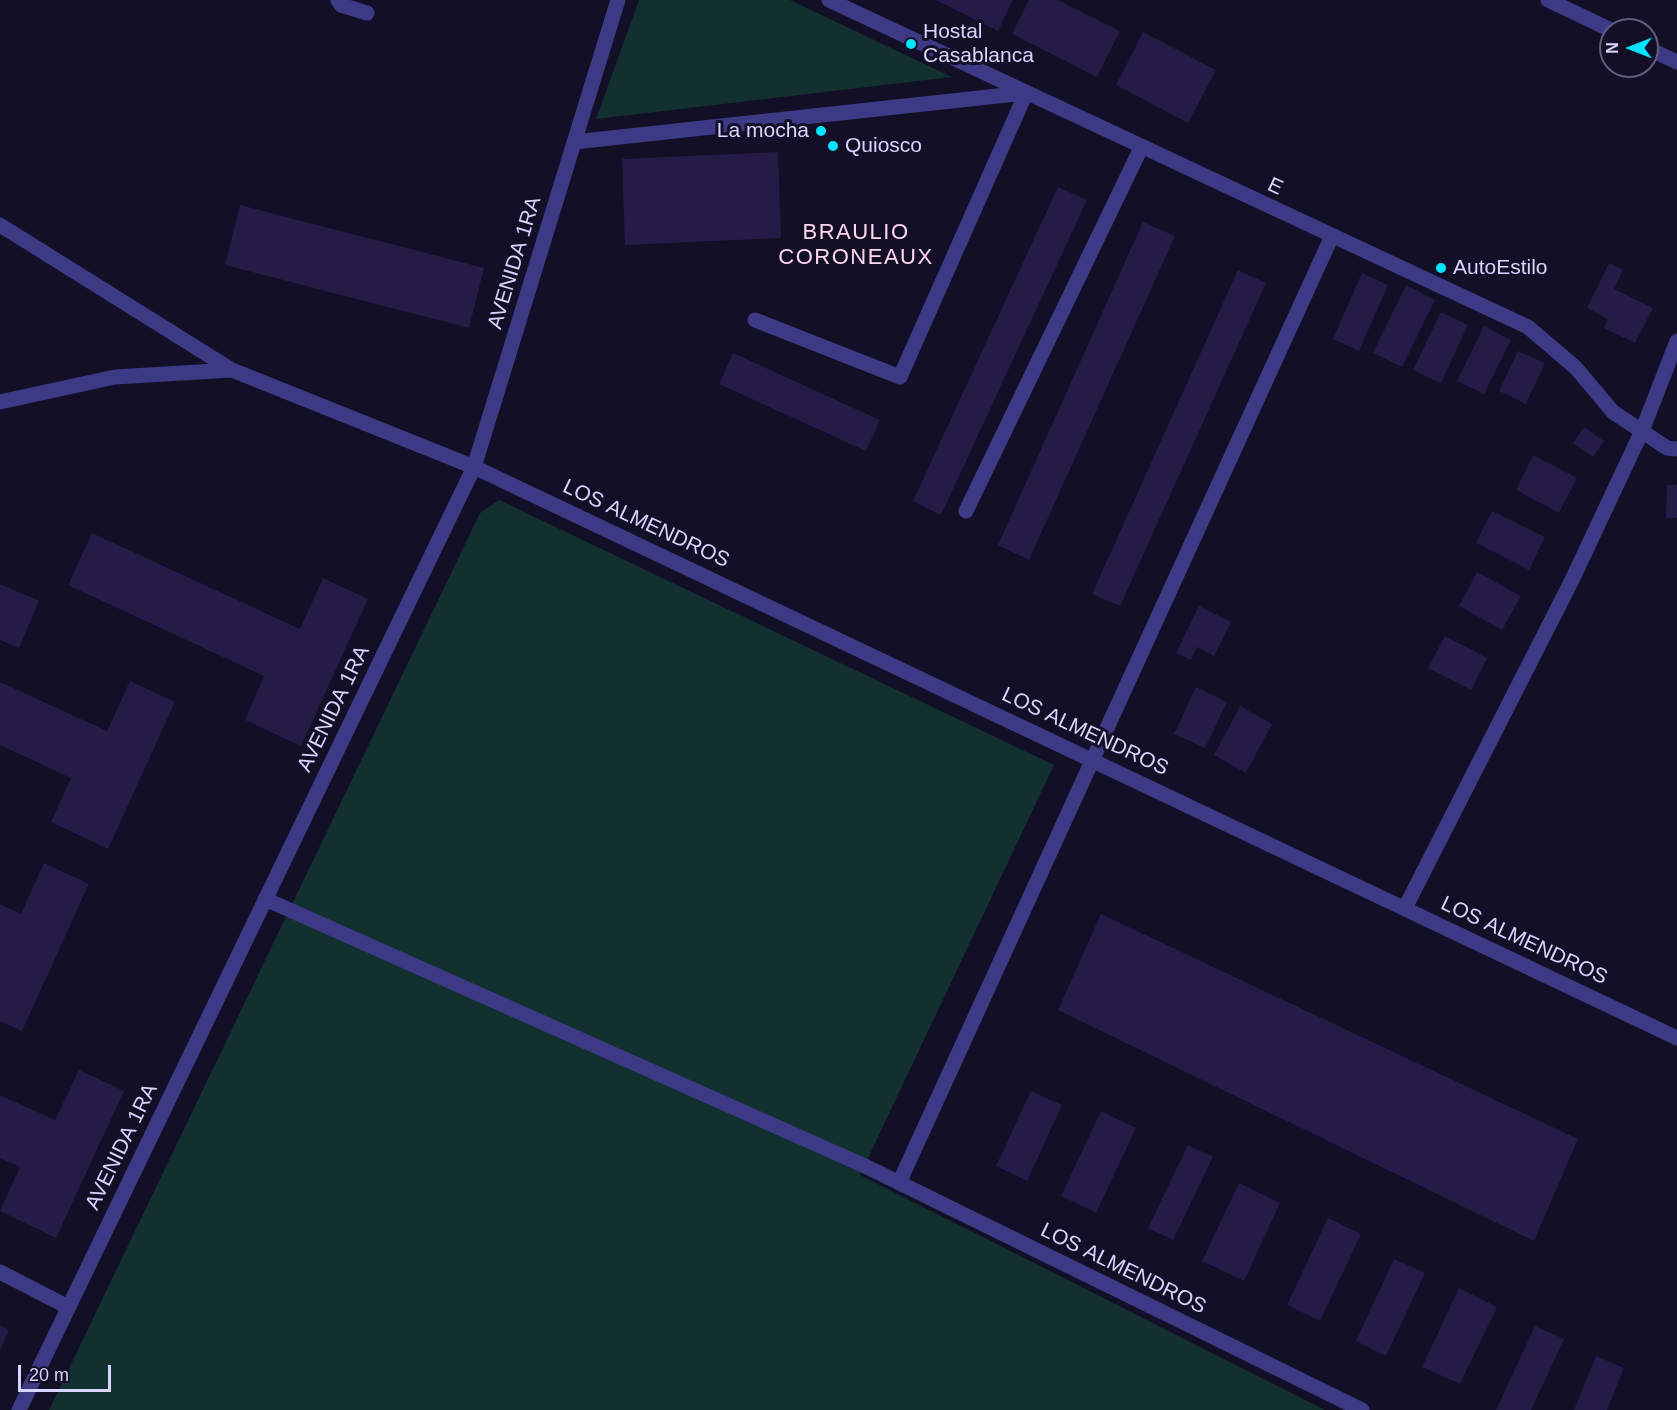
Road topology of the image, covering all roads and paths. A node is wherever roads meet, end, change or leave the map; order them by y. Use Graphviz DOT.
graph roads {
  1 [pos="338,0"];
  2 [pos="618,0"];
  3 [pos="829,0"];
  4 [pos="1548,0"];
  5 [pos="367,13"];
  6 [pos="1599,24"];
  7 [pos="1659,54"];
  8 [pos="1677,62"];
  9 [pos="1026,93"];
  10 [pos="574,142"];
  11 [pos="1141,148"];
  12 [pos="0,225"];
  13 [pos="1332,236"];
  14 [pos="755,320"];
  15 [pos="1677,341"];
  16 [pos="232,370"];
  17 [pos="0,402"];
  18 [pos="1642,431"];
  19 [pos="1677,449"];
  20 [pos="474,467"];
  21 [pos="966,512"];
  22 [pos="1094,759"];
  23 [pos="265,899"];
  24 [pos="1405,908"];
  25 [pos="1677,1038"];
  26 [pos="899,1183"];
  27 [pos="0,1272"];
  28 [pos="68,1307"];
  29 [pos="19,1410"];
  30 [pos="1362,1410"];
  1 -- 5 [label="street"];
  2 -- 10 [label="street, AVENIDA 1RA"];
  3 -- 9 [label="street, E"];
  4 -- 6 [label="street"];
  7 -- 8 [label="street"];
  9 -- 10 [label="street"];
  9 -- 11 [label="street, E"];
  9 -- 14 [label="street"];
  10 -- 20 [label="street, AVENIDA 1RA"];
  11 -- 13 [label="street, E"];
  11 -- 21 [label="street"];
  12 -- 16 [label="street, LOS ALMENDROS"];
  13 -- 18 [label="street, E"];
  13 -- 22 [label="street"];
  15 -- 18 [label="street"];
  16 -- 17 [label="street"];
  16 -- 20 [label="street, LOS ALMENDROS"];
  18 -- 19 [label="street, E"];
  18 -- 24 [label="street"];
  20 -- 22 [label="street, LOS ALMENDROS"];
  20 -- 23 [label="street, AVENIDA 1RA"];
  22 -- 24 [label="street, LOS ALMENDROS"];
  22 -- 26 [label="street"];
  23 -- 26 [label="street, LOS ALMENDROS"];
  23 -- 28 [label="street, AVENIDA 1RA"];
  24 -- 25 [label="street, LOS ALMENDROS"];
  26 -- 30 [label="street, LOS ALMENDROS"];
  27 -- 28 [label="street"];
  28 -- 29 [label="street, AVENIDA 1RA"];
}
